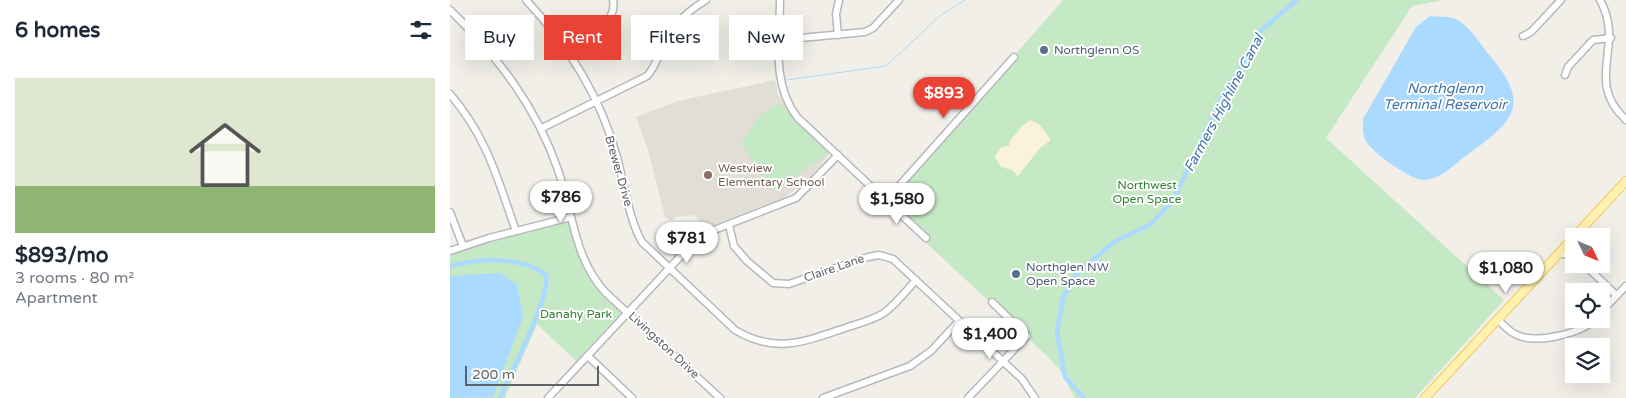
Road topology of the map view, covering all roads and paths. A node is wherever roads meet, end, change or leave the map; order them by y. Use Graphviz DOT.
graph roads {
  1 [pos="526,0"];
  2 [pos="612,0"];
  3 [pos="780,0"];
  4 [pos="839,0"];
  5 [pos="898,0"];
  6 [pos="1561,0"];
  7 [pos="1600,0"];
  8 [pos="702,1"];
  9 [pos="450,10"];
  10 [pos="611,15"];
  11 [pos="780,15"];
  12 [pos="544,23"];
  13 [pos="838,35"];
  14 [pos="1522,36"];
  15 [pos="803,38"];
  16 [pos="1611,38"];
  17 [pos="1014,57"];
  18 [pos="571,60"];
  19 [pos="779,60"];
  20 [pos="1565,75"];
  21 [pos="450,94"];
  22 [pos="595,101"];
  23 [pos="1626,120"];
  24 [pos="542,128"];
  25 [pos="838,155"];
  26 [pos="1626,181"];
  27 [pos="880,195"];
  28 [pos="450,212"];
  29 [pos="571,216"];
  30 [pos="729,225"];
  31 [pos="1582,228"];
  32 [pos="516,231"];
  33 [pos="926,238"];
  34 [pos="463,246"];
  35 [pos="1565,247"];
  36 [pos="450,251"];
  37 [pos="1559,253"];
  38 [pos="1565,254"];
  39 [pos="668,269"];
  40 [pos="1593,273"];
  41 [pos="916,280"];
  42 [pos="1626,286"];
  43 [pos="1616,295"];
  44 [pos="992,302"];
  45 [pos="1610,302"];
  46 [pos="628,312"];
  47 [pos="959,320"];
  48 [pos="1498,320"];
  49 [pos="1584,328"];
  50 [pos="588,356"];
  51 [pos="1003,361"];
  52 [pos="548,398"];
  53 [pos="632,398"];
  54 [pos="720,398"];
  55 [pos="823,398"];
  56 [pos="968,398"];
  57 [pos="1035,398"];
  58 [pos="1426,398"];
  1 -- 12 [label="street, Brewer Drive"];
  2 -- 10 [label="street"];
  3 -- 11 [label="street"];
  4 -- 13 [label="street"];
  5 -- 13 [label="street"];
  6 -- 14 [label="street"];
  7 -- 16 [label="street"];
  8 -- 22 [label="street"];
  9 -- 24 [label="street, Livingston Drive"];
  13 -- 15 [label="street"];
  16 -- 20 [label="street"];
  16 -- 23 [label="street"];
  17 -- 27 [label="street"];
  18 -- 22 [label="street, Brewer Drive"];
  19 -- 25 [label="street"];
  21 -- 32 [label="street"];
  22 -- 24 [label="street"];
  22 -- 39 [label="street, Brewer Drive"];
  24 -- 29 [label="street, Livingston Drive"];
  25 -- 27 [label="street"];
  25 -- 30 [label="street"];
  26 -- 31 [label="main road"];
  27 -- 33 [label="street"];
  28 -- 34 [label="street"];
  29 -- 32 [label="street"];
  29 -- 46 [label="street, Livingston Drive"];
  30 -- 39 [label="street"];
  30 -- 41 [label="street, Claire Lane"];
  32 -- 34 [label="street"];
  34 -- 36 [label="street"];
  35 -- 37 [label="main road"];
  37 -- 38 [label="street"];
  37 -- 48 [label="main road"];
  39 -- 41 [label="street, Brewer Drive"];
  39 -- 46 [label="street"];
  40 -- 43 [label="street"];
  41 -- 47 [label="street, Claire Lane"];
  42 -- 43 [label="street"];
  43 -- 45 [label="street"];
  44 -- 51 [label="street"];
  46 -- 50 [label="street"];
  46 -- 54 [label="street, Livingston Drive"];
  47 -- 51 [label="street, Claire Lane"];
  47 -- 55 [label="street"];
  48 -- 49 [label="street"];
  48 -- 58 [label="main road"];
  50 -- 52 [label="street"];
  50 -- 53 [label="street"];
  51 -- 56 [label="street"];
  51 -- 57 [label="street, Claire Lane"];
}
